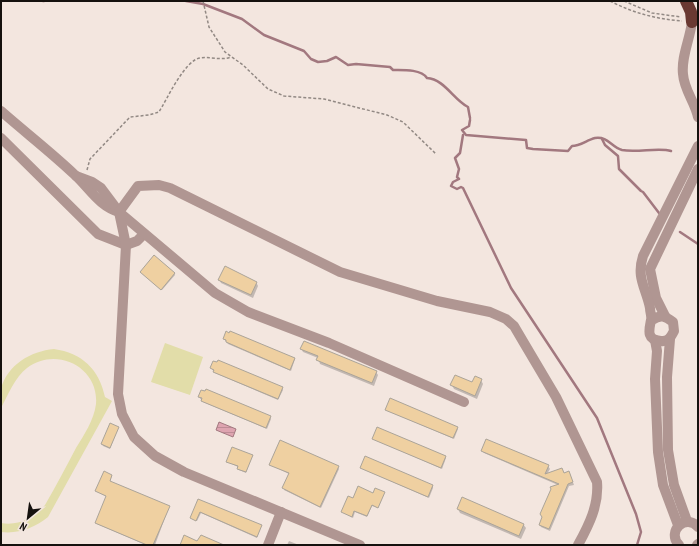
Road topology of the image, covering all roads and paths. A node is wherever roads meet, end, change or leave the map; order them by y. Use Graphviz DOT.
graph roads {
  1 [pos="202,1"];
  2 [pos="610,1"];
  3 [pos="624,1"];
  4 [pos="686,1"];
  5 [pos="692,20"];
  6 [pos="232,57"];
  7 [pos="1,111"];
  8 [pos="698,117"];
  9 [pos="1,138"];
  10 [pos="698,146"];
  11 [pos="436,154"];
  12 [pos="698,169"];
  13 [pos="76,176"];
  14 [pos="119,212"];
  15 [pos="144,234"];
  16 [pos="126,245"];
  17 [pos="645,268"];
  18 [pos="665,316"];
  19 [pos="652,320"];
  20 [pos="670,339"];
  21 [pos="655,340"];
  22 [pos="464,402"];
  23 [pos="281,512"];
  24 [pos="691,523"];
  25 [pos="268,545"];
  26 [pos="359,545"];
  27 [pos="578,545"];
  28 [pos="679,545"];
  1 -- 6 [label="path"];
  2 -- 5 [label="path"];
  3 -- 5 [label="path"];
  4 -- 5 [label="highway"];
  5 -- 8 [label="street"];
  6 -- 11 [label="path"];
  6 -- 13 [label="path"];
  7 -- 13 [label="street"];
  9 -- 16 [label="street"];
  10 -- 17 [label="street"];
  12 -- 17 [label="street"];
  13 -- 14 [label="street"];
  14 -- 15 [label="street"];
  14 -- 16 [label="street"];
  14 -- 27 [label="street"];
  15 -- 16 [label="street"];
  15 -- 22 [label="street"];
  16 -- 23 [label="street"];
  17 -- 18 [label="street"];
  17 -- 19 [label="street"];
  18 -- 19 [label="street"];
  18 -- 20 [label="street"];
  19 -- 21 [label="street"];
  20 -- 21 [label="street"];
  20 -- 24 [label="street"];
  21 -- 24 [label="street"];
  23 -- 25 [label="street"];
  23 -- 26 [label="street"];
  24 -- 28 [label="street"];
}
